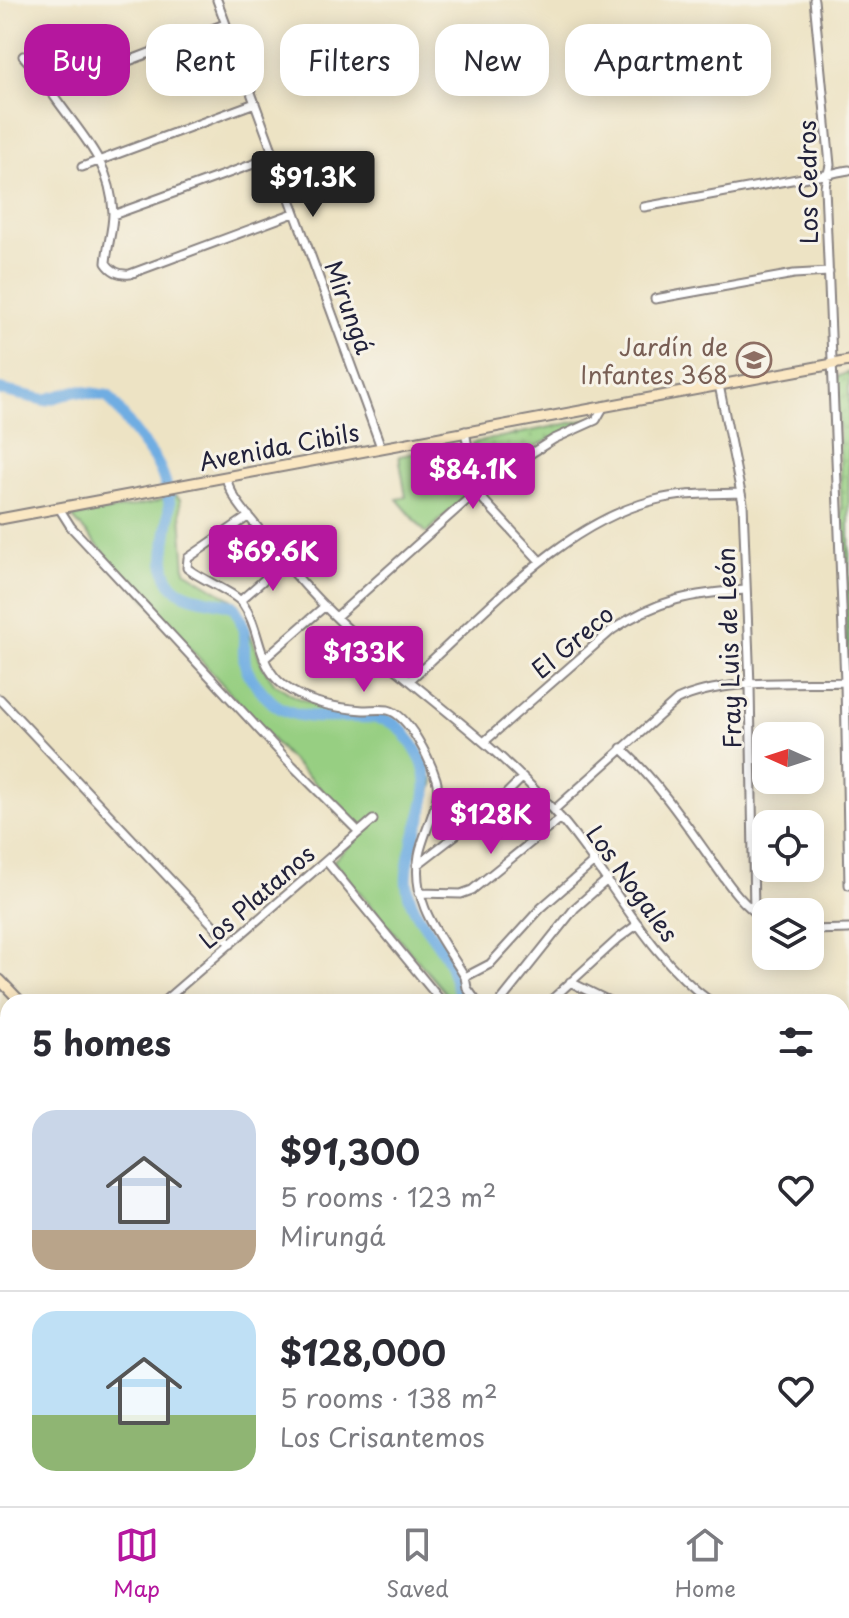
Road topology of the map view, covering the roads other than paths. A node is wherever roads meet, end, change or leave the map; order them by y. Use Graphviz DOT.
graph roads {
  1 [pos="217,0"];
  2 [pos="814,0"];
  3 [pos="225,24"];
  4 [pos="54,96"];
  5 [pos="252,96"];
  6 [pos="255,103"];
  7 [pos="273,157"];
  8 [pos="100,161"];
  9 [pos="82,167"];
  10 [pos="849,170"];
  11 [pos="827,177"];
  12 [pos="644,207"];
  13 [pos="294,213"];
  14 [pos="113,215"];
  15 [pos="829,272"];
  16 [pos="655,299"];
  17 [pos="849,361"];
  18 [pos="834,364"];
  19 [pos="719,385"];
  20 [pos="604,406"];
  21 [pos="465,431"];
  22 [pos="381,447"];
  23 [pos="226,477"];
  24 [pos="476,492"];
  25 [pos="741,493"];
  26 [pos="59,508"];
  27 [pos="249,516"];
  28 [pos="0,519"];
  29 [pos="540,561"];
  30 [pos="284,562"];
  31 [pos="746,590"];
  32 [pos="241,600"];
  33 [pos="325,606"];
  34 [pos="336,617"];
  35 [pos="264,659"];
  36 [pos="410,680"];
  37 [pos="847,682"];
  38 [pos="750,686"];
  39 [pos="0,699"];
  40 [pos="485,741"];
  41 [pos="621,748"];
  42 [pos="523,777"];
  43 [pos="554,810"];
  44 [pos="561,818"];
  45 [pos="373,820"];
  46 [pos="359,832"];
  47 [pos="595,861"];
  48 [pos="327,862"];
  49 [pos="417,865"];
  50 [pos="608,879"];
  51 [pos="849,885"];
  52 [pos="419,893"];
  53 [pos="754,898"];
  54 [pos="752,910"];
  55 [pos="638,924"];
  56 [pos="849,929"];
  57 [pos="824,930"];
  58 [pos="231,944"];
  59 [pos="465,977"];
  60 [pos="570,982"];
  61 [pos="172,994"];
  62 [pos="435,994"];
  63 [pos="471,994"];
  64 [pos="506,994"];
  65 [pos="557,994"];
  66 [pos="595,994"];
  67 [pos="702,994"];
  1 -- 3 [label="street, Mirungá"];
  2 -- 11 [label="street, Los Cedros"];
  4 -- 8 [label="street"];
  5 -- 6 [label="street, Mirungá"];
  6 -- 7 [label="street, Mirungá"];
  6 -- 8 [label="street"];
  7 -- 13 [label="street, Mirungá"];
  7 -- 14 [label="street"];
  8 -- 9 [label="street"];
  8 -- 14 [label="street"];
  10 -- 11 [label="street"];
  11 -- 12 [label="street"];
  11 -- 15 [label="street, Los Cedros"];
  13 -- 14 [label="street"];
  13 -- 22 [label="street, Mirungá"];
  15 -- 16 [label="street"];
  15 -- 18 [label="street, Los Cedros"];
  17 -- 18 [label="street, Avenida Cibils"];
  18 -- 19 [label="street, Avenida Cibils"];
  18 -- 37 [label="street, Los Cedros"];
  19 -- 20 [label="street, Avenida Cibils"];
  19 -- 25 [label="street, Fray Luis de León"];
  20 -- 21 [label="street, Avenida Cibils"];
  20 -- 24 [label="street"];
  21 -- 22 [label="street, Avenida Cibils"];
  21 -- 24 [label="street"];
  22 -- 23 [label="street, Avenida Cibils"];
  23 -- 26 [label="street, Avenida Cibils"];
  23 -- 27 [label="street, Los Nogales"];
  24 -- 29 [label="street"];
  24 -- 34 [label="street"];
  25 -- 29 [label="street"];
  25 -- 31 [label="street, Fray Luis de León"];
  26 -- 28 [label="street, Avenida Cibils"];
  26 -- 46 [label="street"];
  27 -- 30 [label="street, Los Nogales"];
  27 -- 32 [label="street"];
  29 -- 36 [label="street"];
  30 -- 32 [label="street"];
  30 -- 33 [label="street, Los Nogales"];
  31 -- 38 [label="street, Fray Luis de León"];
  31 -- 40 [label="street, El Greco"];
  32 -- 35 [label="street"];
  33 -- 34 [label="street, Los Nogales"];
  33 -- 35 [label="street"];
  34 -- 36 [label="street, Los Nogales"];
  35 -- 49 [label="street"];
  36 -- 40 [label="street, Los Nogales"];
  37 -- 38 [label="street"];
  37 -- 51 [label="street, Los Cedros"];
  38 -- 41 [label="street"];
  38 -- 53 [label="street, Fray Luis de León"];
  39 -- 58 [label="street"];
  40 -- 42 [label="street, Los Nogales"];
  41 -- 43 [label="street"];
  41 -- 54 [label="street"];
  42 -- 43 [label="street, Los Nogales"];
  42 -- 49 [label="street"];
  43 -- 44 [label="street, Los Nogales"];
  44 -- 47 [label="street, Los Nogales"];
  44 -- 52 [label="street"];
  45 -- 46 [label="street, Los Platanos"];
  46 -- 48 [label="street, Los Platanos"];
  47 -- 50 [label="street, Los Nogales"];
  47 -- 59 [label="street"];
  48 -- 58 [label="street, Los Platanos"];
  48 -- 62 [label="street"];
  49 -- 52 [label="street"];
  50 -- 55 [label="street, Los Nogales"];
  50 -- 64 [label="street"];
  52 -- 59 [label="street"];
  55 -- 60 [label="street"];
  55 -- 67 [label="street, Los Nogales"];
  56 -- 57 [label="street"];
  58 -- 61 [label="street, Los Platanos"];
  59 -- 63 [label="street"];
  60 -- 65 [label="street"];
  60 -- 66 [label="street"];
}
